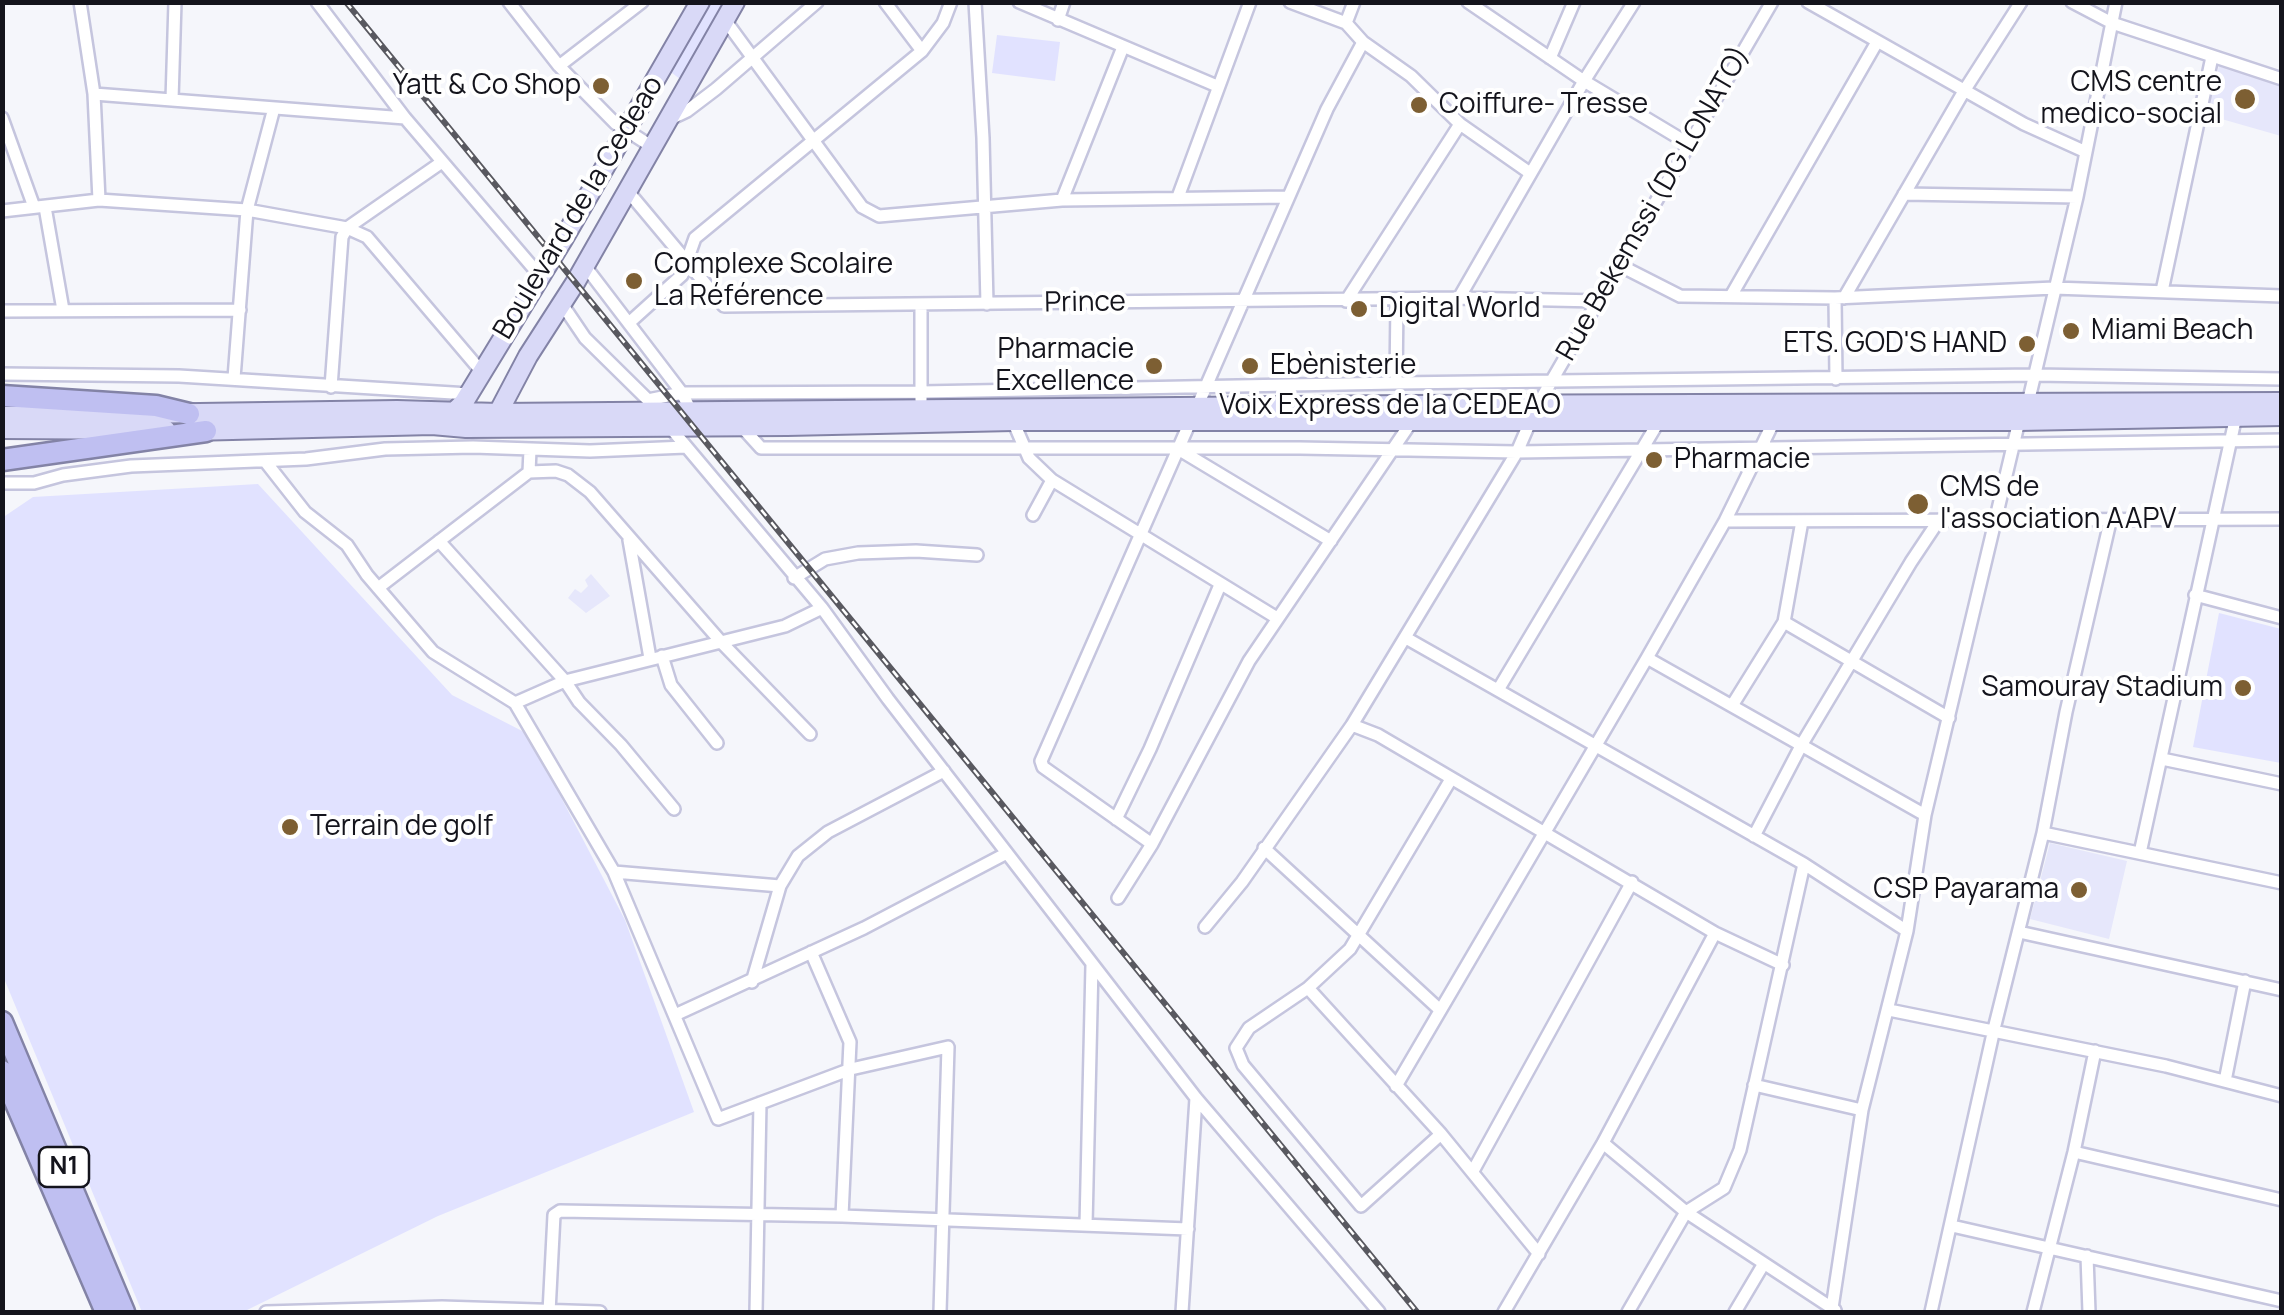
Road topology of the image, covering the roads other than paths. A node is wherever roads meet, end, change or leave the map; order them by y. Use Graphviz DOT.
graph roads {
  1 [pos="80,2"];
  2 [pos="175,2"];
  3 [pos="317,2"];
  4 [pos="509,2"];
  5 [pos="642,2"];
  6 [pos="700,2"];
  7 [pos="735,2"];
  8 [pos="817,2"];
  9 [pos="886,2"];
  10 [pos="951,2"];
  11 [pos="975,2"];
  12 [pos="1019,2"];
  13 [pos="1064,2"];
  14 [pos="1250,2"];
  15 [pos="1290,2"];
  16 [pos="1354,2"];
  17 [pos="1468,2"];
  18 [pos="1574,2"];
  19 [pos="1634,2"];
  20 [pos="1772,2"];
  21 [pos="1808,2"];
  22 [pos="2021,2"];
  23 [pos="2072,2"];
  24 [pos="2116,2"];
  25 [pos="725,20"];
  26 [pos="1058,20"];
  27 [pos="2112,23"];
  28 [pos="1346,24"];
  29 [pos="1363,42"];
  30 [pos="1876,42"];
  31 [pos="1123,47"];
  32 [pos="922,51"];
  33 [pos="2212,57"];
  34 [pos="754,58"];
  35 [pos="1550,58"];
  36 [pos="559,66"];
  37 [pos="657,76"];
  38 [pos="2282,79"];
  39 [pos="1584,81"];
  40 [pos="1217,86"];
  41 [pos="682,92"];
  42 [pos="1964,92"];
  43 [pos="94,94"];
  44 [pos="172,100"];
  45 [pos="274,108"];
  46 [pos="2,118"];
  47 [pos="405,118"];
  48 [pos="665,122"];
  49 [pos="1460,124"];
  50 [pos="625,131"];
  51 [pos="813,140"];
  52 [pos="1688,144"];
  53 [pos="651,146"];
  54 [pos="2086,152"];
  55 [pos="442,162"];
  56 [pos="1530,173"];
  57 [pos="626,190"];
  58 [pos="1904,194"];
  59 [pos="2077,196"];
  60 [pos="1178,197"];
  61 [pos="1288,198"];
  62 [pos="100,200"];
  63 [pos="1062,200"];
  64 [pos="39,207"];
  65 [pos="983,208"];
  66 [pos="247,210"];
  67 [pos="2,211"];
  68 [pos="347,228"];
  69 [pos="564,238"];
  70 [pos="1619,265"];
  71 [pos="585,266"];
  72 [pos="688,266"];
  73 [pos="541,277"];
  74 [pos="2054,288"];
  75 [pos="2162,292"];
  76 [pos="1732,296"];
  77 [pos="2282,296"];
  78 [pos="1459,298"];
  79 [pos="1840,298"];
  80 [pos="1397,300"];
  81 [pos="1598,301"];
  82 [pos="1242,302"];
  83 [pos="1346,302"];
  84 [pos="562,304"];
  85 [pos="921,304"];
  86 [pos="987,304"];
  87 [pos="2,310"];
  88 [pos="63,310"];
  89 [pos="240,310"];
  90 [pos="630,322"];
  91 [pos="481,371"];
  92 [pos="2,374"];
  93 [pos="2034,376"];
  94 [pos="234,378"];
  95 [pos="1836,379"];
  96 [pos="2282,379"];
  97 [pos="1550,381"];
  98 [pos="1396,383"];
  99 [pos="332,387"];
  100 [pos="1206,387"];
  101 [pos="682,392"];
  102 [pos="469,394"];
  103 [pos="2,396"];
  104 [pos="921,400"];
  105 [pos="2282,402"];
  106 [pos="2028,403"];
  107 [pos="691,411"];
  108 [pos="498,413"];
  109 [pos="190,414"];
  110 [pos="1193,414"];
  111 [pos="1534,414"];
  112 [pos="2,416"];
  113 [pos="2236,416"];
  114 [pos="2282,416"];
  115 [pos="461,420"];
  116 [pos="1013,421"];
  117 [pos="1412,421"];
  118 [pos="1659,421"];
  119 [pos="1774,421"];
  120 [pos="2019,421"];
  121 [pos="669,426"];
  122 [pos="740,426"];
  123 [pos="2,429"];
  124 [pos="206,431"];
  125 [pos="2282,440"];
  126 [pos="2230,441"];
  127 [pos="2014,443"];
  128 [pos="1762,446"];
  129 [pos="686,447"];
  130 [pos="1024,449"];
  131 [pos="1642,449"];
  132 [pos="530,450"];
  133 [pos="1179,450"];
  134 [pos="1392,450"];
  135 [pos="1516,452"];
  136 [pos="2,460"];
  137 [pos="265,461"];
  138 [pos="528,472"];
  139 [pos="1052,480"];
  140 [pos="2,483"];
  141 [pos="1033,515"];
  142 [pos="2282,518"];
  143 [pos="2215,519"];
  144 [pos="1939,520"];
  145 [pos="1998,520"];
  146 [pos="1725,521"];
  147 [pos="1802,521"];
  148 [pos="2110,522"];
  149 [pos="1141,536"];
  150 [pos="629,540"];
  151 [pos="439,541"];
  152 [pos="1332,541"];
  153 [pos="977,556"];
  154 [pos="794,578"];
  155 [pos="1220,584"];
  156 [pos="378,588"];
  157 [pos="2195,595"];
  158 [pos="822,608"];
  159 [pos="1277,618"];
  160 [pos="2282,618"];
  161 [pos="1784,622"];
  162 [pos="1406,638"];
  163 [pos="722,644"];
  164 [pos="656,657"];
  165 [pos="1648,658"];
  166 [pos="1852,661"];
  167 [pos="565,682"];
  168 [pos="1498,690"];
  169 [pos="515,703"];
  170 [pos="1733,704"];
  171 [pos="1950,718"];
  172 [pos="1352,724"];
  173 [pos="810,734"];
  174 [pos="717,743"];
  175 [pos="1802,744"];
  176 [pos="1596,746"];
  177 [pos="2162,759"];
  178 [pos="944,771"];
  179 [pos="1450,779"];
  180 [pos="2282,784"];
  181 [pos="674,809"];
  182 [pos="1926,815"];
  183 [pos="1116,819"];
  184 [pos="1544,833"];
  185 [pos="2043,833"];
  186 [pos="1754,836"];
  187 [pos="1152,844"];
  188 [pos="1264,848"];
  189 [pos="2140,852"];
  190 [pos="1007,853"];
  191 [pos="1804,864"];
  192 [pos="614,872"];
  193 [pos="1632,882"];
  194 [pos="2282,883"];
  195 [pos="780,886"];
  196 [pos="1118,898"];
  197 [pos="1205,927"];
  198 [pos="1908,931"];
  199 [pos="2018,932"];
  200 [pos="1715,934"];
  201 [pos="1360,935"];
  202 [pos="811,952"];
  203 [pos="1092,965"];
  204 [pos="1783,965"];
  205 [pos="752,982"];
  206 [pos="2245,982"];
  207 [pos="1308,988"];
  208 [pos="2282,990"];
  209 [pos="1438,1009"];
  210 [pos="1888,1010"];
  211 [pos="675,1014"];
  212 [pos="2,1022"];
  213 [pos="1994,1029"];
  214 [pos="2095,1051"];
  215 [pos="851,1069"];
  216 [pos="2,1071"];
  217 [pos="2225,1082"];
  218 [pos="1754,1085"];
  219 [pos="1396,1086"];
  220 [pos="2282,1096"];
  221 [pos="1196,1098"];
  222 [pos="760,1103"];
  223 [pos="1862,1110"];
  224 [pos="1441,1134"];
  225 [pos="1602,1144"];
  226 [pos="2074,1152"];
  227 [pos="1472,1171"];
  228 [pos="2282,1200"];
  229 [pos="1686,1212"];
  230 [pos="760,1215"];
  231 [pos="842,1216"];
  232 [pos="945,1220"];
  233 [pos="1086,1225"];
  234 [pos="1952,1226"];
  235 [pos="1188,1229"];
  236 [pos="2048,1248"];
  237 [pos="1539,1254"];
  238 [pos="2087,1256"];
  239 [pos="1763,1265"];
  240 [pos="2282,1300"];
  241 [pos="346,1310"];
  242 [pos="1835,1310"];
  243 [pos="106,1312"];
  244 [pos="124,1312"];
  245 [pos="266,1312"];
  246 [pos="549,1312"];
  247 [pos="600,1312"];
  248 [pos="756,1312"];
  249 [pos="940,1312"];
  250 [pos="1182,1312"];
  251 [pos="1380,1312"];
  252 [pos="1504,1312"];
  253 [pos="1628,1312"];
  254 [pos="1735,1312"];
  255 [pos="1931,1312"];
  256 [pos="2032,1312"];
  257 [pos="2089,1312"];
  1 -- 43 [label="street"];
  2 -- 44 [label="street"];
  3 -- 47 [label="street"];
  4 -- 36 [label="street"];
  5 -- 36 [label="street"];
  6 -- 37 [label="main road, Boulevard de la Cedeao"];
  7 -- 25 [label="main road, Boulevard de la Cedeao"];
  8 -- 34 [label="street"];
  9 -- 32 [label="street"];
  10 -- 32 [label="street"];
  11 -- 65 [label="street"];
  12 -- 26 [label="street"];
  13 -- 26 [label="street"];
  14 -- 40 [label="street"];
  15 -- 28 [label="street"];
  16 -- 28 [label="street"];
  17 -- 35 [label="street"];
  18 -- 35 [label="street"];
  19 -- 39 [label="street"];
  20 -- 52 [label="street, Rue Bekemssi (DG LONATO)"];
  21 -- 30 [label="street"];
  22 -- 42 [label="street"];
  23 -- 27 [label="street"];
  24 -- 27 [label="street"];
  25 -- 34 [label="street"];
  25 -- 41 [label="main road, Boulevard de la Cedeao"];
  26 -- 31 [label="street"];
  27 -- 33 [label="street"];
  27 -- 54 [label="street"];
  28 -- 29 [label="street"];
  29 -- 49 [label="street"];
  29 -- 61 [label="street"];
  30 -- 42 [label="street"];
  30 -- 76 [label="street"];
  31 -- 40 [label="street"];
  31 -- 63 [label="street"];
  32 -- 51 [label="street"];
  33 -- 38 [label="street"];
  33 -- 75 [label="street"];
  34 -- 48 [label="street"];
  34 -- 51 [label="street"];
  35 -- 39 [label="street"];
  36 -- 50 [label="street"];
  37 -- 41 [label="main road"];
  37 -- 50 [label="main road, Boulevard de la Cedeao"];
  39 -- 52 [label="street"];
  39 -- 56 [label="street"];
  40 -- 60 [label="street"];
  41 -- 48 [label="main road, Boulevard de la Cedeao"];
  42 -- 54 [label="street"];
  42 -- 58 [label="street"];
  43 -- 44 [label="street"];
  43 -- 62 [label="street"];
  44 -- 45 [label="street"];
  45 -- 47 [label="street"];
  45 -- 66 [label="street"];
  46 -- 64 [label="street"];
  47 -- 55 [label="street"];
  48 -- 53 [label="main road, Boulevard de la Cedeao"];
  49 -- 56 [label="street"];
  49 -- 83 [label="street"];
  50 -- 53 [label="street"];
  50 -- 69 [label="main road, Boulevard de la Cedeao"];
  51 -- 65 [label="street"];
  51 -- 72 [label="street"];
  52 -- 70 [label="street, Rue Bekemssi (DG LONATO)"];
  53 -- 57 [label="main road, Boulevard de la Cedeao"];
  54 -- 59 [label="street"];
  55 -- 68 [label="street"];
  55 -- 73 [label="street"];
  56 -- 78 [label="street"];
  57 -- 71 [label="main road, Boulevard de la Cedeao"];
  57 -- 72 [label="street, Prince"];
  58 -- 59 [label="street"];
  58 -- 79 [label="street"];
  59 -- 74 [label="street"];
  60 -- 61 [label="street"];
  60 -- 63 [label="street"];
  61 -- 82 [label="street"];
  62 -- 64 [label="street"];
  62 -- 66 [label="street"];
  63 -- 65 [label="street"];
  64 -- 67 [label="street"];
  64 -- 88 [label="street"];
  65 -- 86 [label="street"];
  66 -- 68 [label="street"];
  66 -- 89 [label="street"];
  68 -- 91 [label="street"];
  68 -- 99 [label="street"];
  69 -- 71 [label="main road"];
  69 -- 73 [label="main road, Boulevard de la Cedeao"];
  70 -- 76 [label="street"];
  70 -- 81 [label="street, Rue Bekemssi (DG LONATO)"];
  71 -- 84 [label="main road, Boulevard de la Cedeao"];
  71 -- 90 [label="street"];
  72 -- 85 [label="street, Prince"];
  72 -- 90 [label="street"];
  73 -- 84 [label="main road"];
  73 -- 91 [label="main road, Boulevard de la Cedeao"];
  74 -- 75 [label="street"];
  74 -- 79 [label="street"];
  74 -- 93 [label="street"];
  75 -- 77 [label="street"];
  76 -- 79 [label="street"];
  78 -- 80 [label="street, Prince"];
  78 -- 81 [label="street, Prince"];
  79 -- 95 [label="street"];
  80 -- 83 [label="street, Prince"];
  80 -- 98 [label="street"];
  81 -- 97 [label="street, Rue Bekemssi (DG LONATO)"];
  82 -- 83 [label="street, Prince"];
  82 -- 86 [label="street, Prince"];
  82 -- 100 [label="street"];
  84 -- 101 [label="street"];
  84 -- 108 [label="main road, Boulevard de la Cedeao"];
  85 -- 86 [label="street, Prince"];
  85 -- 104 [label="street"];
  87 -- 88 [label="street"];
  88 -- 89 [label="street"];
  89 -- 94 [label="street"];
  90 -- 101 [label="street"];
  91 -- 102 [label="main road, Boulevard de la Cedeao"];
  92 -- 94 [label="street"];
  93 -- 95 [label="street"];
  93 -- 96 [label="street"];
  93 -- 106 [label="street"];
  94 -- 99 [label="street"];
  95 -- 97 [label="street"];
  97 -- 98 [label="street"];
  97 -- 111 [label="street, Rue Bekemssi (DG LONATO)"];
  98 -- 100 [label="street"];
  99 -- 102 [label="street"];
  100 -- 104 [label="street"];
  100 -- 110 [label="street"];
  101 -- 104 [label="street"];
  101 -- 107 [label="street"];
  102 -- 115 [label="main road, Boulevard de la Cedeao"];
  103 -- 109 [label="highway"];
  104 -- 107 [label="main road, Voix Express de la CEDEAO"];
  104 -- 110 [label="main road, Voix Express de la CEDEAO"];
  105 -- 106 [label="main road, Voix Express de la CEDEAO"];
  106 -- 111 [label="main road, Voix Express de la CEDEAO"];
  106 -- 120 [label="street"];
  107 -- 108 [label="main road, Voix Express de la CEDEAO"];
  108 -- 115 [label="main road, Voix Express de la CEDEAO"];
  109 -- 112 [label="main road"];
  109 -- 115 [label="main road"];
  110 -- 111 [label="main road, Voix Express de la CEDEAO"];
  110 -- 116 [label="main road"];
  110 -- 117 [label="main road"];
  110 -- 133 [label="street"];
  111 -- 117 [label="main road"];
  111 -- 118 [label="main road"];
  111 -- 135 [label="street, Rue Bekemssi (DG LONATO)"];
  113 -- 114 [label="main road"];
  113 -- 120 [label="main road"];
  113 -- 126 [label="street"];
  115 -- 121 [label="main road"];
  115 -- 124 [label="main road"];
  116 -- 122 [label="main road"];
  116 -- 130 [label="street"];
  117 -- 134 [label="street"];
  118 -- 119 [label="main road"];
  118 -- 131 [label="street"];
  119 -- 120 [label="main road"];
  119 -- 128 [label="street"];
  120 -- 127 [label="street"];
  121 -- 122 [label="main road"];
  121 -- 129 [label="street"];
  122 -- 130 [label="street"];
  123 -- 124 [label="main road"];
  124 -- 136 [label="highway"];
  125 -- 126 [label="street"];
  126 -- 127 [label="street"];
  126 -- 143 [label="street"];
  127 -- 128 [label="street"];
  127 -- 145 [label="street"];
  128 -- 131 [label="street"];
  128 -- 146 [label="street"];
  129 -- 132 [label="street"];
  129 -- 154 [label="street"];
  130 -- 133 [label="street"];
  130 -- 139 [label="street"];
  131 -- 135 [label="street"];
  131 -- 168 [label="street"];
  132 -- 137 [label="street"];
  132 -- 138 [label="street"];
  133 -- 134 [label="street"];
  133 -- 149 [label="street"];
  133 -- 152 [label="street"];
  134 -- 135 [label="street"];
  134 -- 152 [label="street"];
  135 -- 162 [label="street, Rue Bekemssi (DG LONATO)"];
  137 -- 140 [label="street"];
  137 -- 156 [label="street"];
  138 -- 150 [label="street"];
  138 -- 151 [label="street"];
  139 -- 141 [label="street"];
  139 -- 149 [label="street"];
  142 -- 143 [label="street"];
  143 -- 148 [label="street"];
  143 -- 157 [label="street"];
  144 -- 145 [label="street"];
  144 -- 147 [label="street"];
  144 -- 166 [label="street"];
  145 -- 148 [label="street"];
  145 -- 171 [label="street"];
  146 -- 147 [label="street"];
  146 -- 165 [label="street"];
  147 -- 161 [label="street"];
  148 -- 185 [label="street"];
  149 -- 155 [label="street"];
  149 -- 183 [label="street"];
  150 -- 163 [label="street"];
  150 -- 164 [label="street"];
  151 -- 156 [label="street"];
  151 -- 167 [label="street"];
  152 -- 159 [label="street"];
  153 -- 154 [label="street"];
  154 -- 158 [label="street"];
  155 -- 159 [label="street"];
  155 -- 183 [label="street"];
  156 -- 169 [label="street"];
  157 -- 160 [label="street"];
  157 -- 177 [label="street"];
  158 -- 163 [label="street"];
  158 -- 178 [label="street"];
  159 -- 187 [label="street"];
  161 -- 166 [label="street"];
  161 -- 170 [label="street"];
  162 -- 168 [label="street"];
  162 -- 172 [label="street, Rue Bekemssi (DG LONATO)"];
  163 -- 164 [label="street"];
  163 -- 173 [label="street"];
  164 -- 167 [label="street"];
  164 -- 174 [label="street"];
  165 -- 170 [label="street"];
  165 -- 176 [label="street"];
  166 -- 171 [label="street"];
  166 -- 175 [label="street"];
  167 -- 169 [label="street"];
  167 -- 181 [label="street"];
  168 -- 176 [label="street"];
  169 -- 192 [label="street"];
  170 -- 175 [label="street"];
  171 -- 182 [label="street"];
  172 -- 179 [label="street"];
  172 -- 188 [label="street, Rue Bekemssi (DG LONATO)"];
  175 -- 182 [label="street"];
  175 -- 186 [label="street"];
  176 -- 184 [label="street"];
  176 -- 186 [label="street"];
  177 -- 180 [label="street"];
  177 -- 189 [label="street"];
  178 -- 190 [label="street"];
  178 -- 195 [label="street"];
  179 -- 184 [label="street"];
  179 -- 201 [label="street"];
  182 -- 198 [label="street"];
  183 -- 187 [label="street"];
  184 -- 193 [label="street"];
  184 -- 209 [label="street"];
  185 -- 189 [label="street"];
  185 -- 199 [label="street"];
  186 -- 191 [label="street"];
  187 -- 196 [label="street"];
  188 -- 197 [label="street, Rue Bekemssi (DG LONATO)"];
  188 -- 201 [label="street"];
  189 -- 194 [label="street"];
  190 -- 202 [label="street"];
  190 -- 203 [label="street"];
  191 -- 198 [label="street"];
  191 -- 204 [label="street"];
  192 -- 195 [label="street"];
  192 -- 211 [label="street"];
  193 -- 200 [label="street"];
  193 -- 227 [label="street"];
  195 -- 205 [label="street"];
  198 -- 210 [label="street"];
  199 -- 206 [label="street"];
  199 -- 213 [label="street"];
  200 -- 204 [label="street"];
  200 -- 225 [label="street"];
  201 -- 207 [label="street"];
  201 -- 209 [label="street"];
  202 -- 205 [label="street"];
  202 -- 215 [label="street"];
  203 -- 221 [label="street"];
  203 -- 233 [label="street"];
  204 -- 218 [label="street"];
  205 -- 211 [label="street"];
  206 -- 208 [label="street"];
  206 -- 217 [label="street"];
  207 -- 219 [label="street"];
  207 -- 224 [label="street"];
  209 -- 219 [label="street"];
  210 -- 213 [label="street"];
  210 -- 223 [label="street"];
  211 -- 222 [label="street"];
  212 -- 244 [label="highway, N1"];
  213 -- 214 [label="street"];
  213 -- 234 [label="street"];
  214 -- 217 [label="street"];
  214 -- 226 [label="street"];
  215 -- 222 [label="street"];
  215 -- 231 [label="street"];
  215 -- 232 [label="street"];
  216 -- 243 [label="highway, N1"];
  217 -- 220 [label="street"];
  218 -- 223 [label="street"];
  218 -- 229 [label="street"];
  219 -- 224 [label="street"];
  221 -- 235 [label="street"];
  221 -- 251 [label="street"];
  222 -- 230 [label="street"];
  223 -- 242 [label="street"];
  224 -- 227 [label="street"];
  225 -- 229 [label="street"];
  225 -- 237 [label="street"];
  226 -- 228 [label="street"];
  226 -- 236 [label="street"];
  227 -- 237 [label="street"];
  229 -- 239 [label="street"];
  229 -- 253 [label="street"];
  230 -- 231 [label="street"];
  230 -- 246 [label="street"];
  230 -- 248 [label="street"];
  231 -- 232 [label="street"];
  232 -- 233 [label="street"];
  232 -- 249 [label="street"];
  233 -- 235 [label="street"];
  234 -- 236 [label="street"];
  234 -- 255 [label="street"];
  235 -- 250 [label="street"];
  236 -- 238 [label="street"];
  236 -- 256 [label="street"];
  237 -- 252 [label="street"];
  238 -- 240 [label="street"];
  238 -- 257 [label="street"];
  239 -- 242 [label="street"];
  239 -- 254 [label="street"];
  241 -- 245 [label="street"];
  241 -- 246 [label="street"];
  246 -- 247 [label="street"];
}
